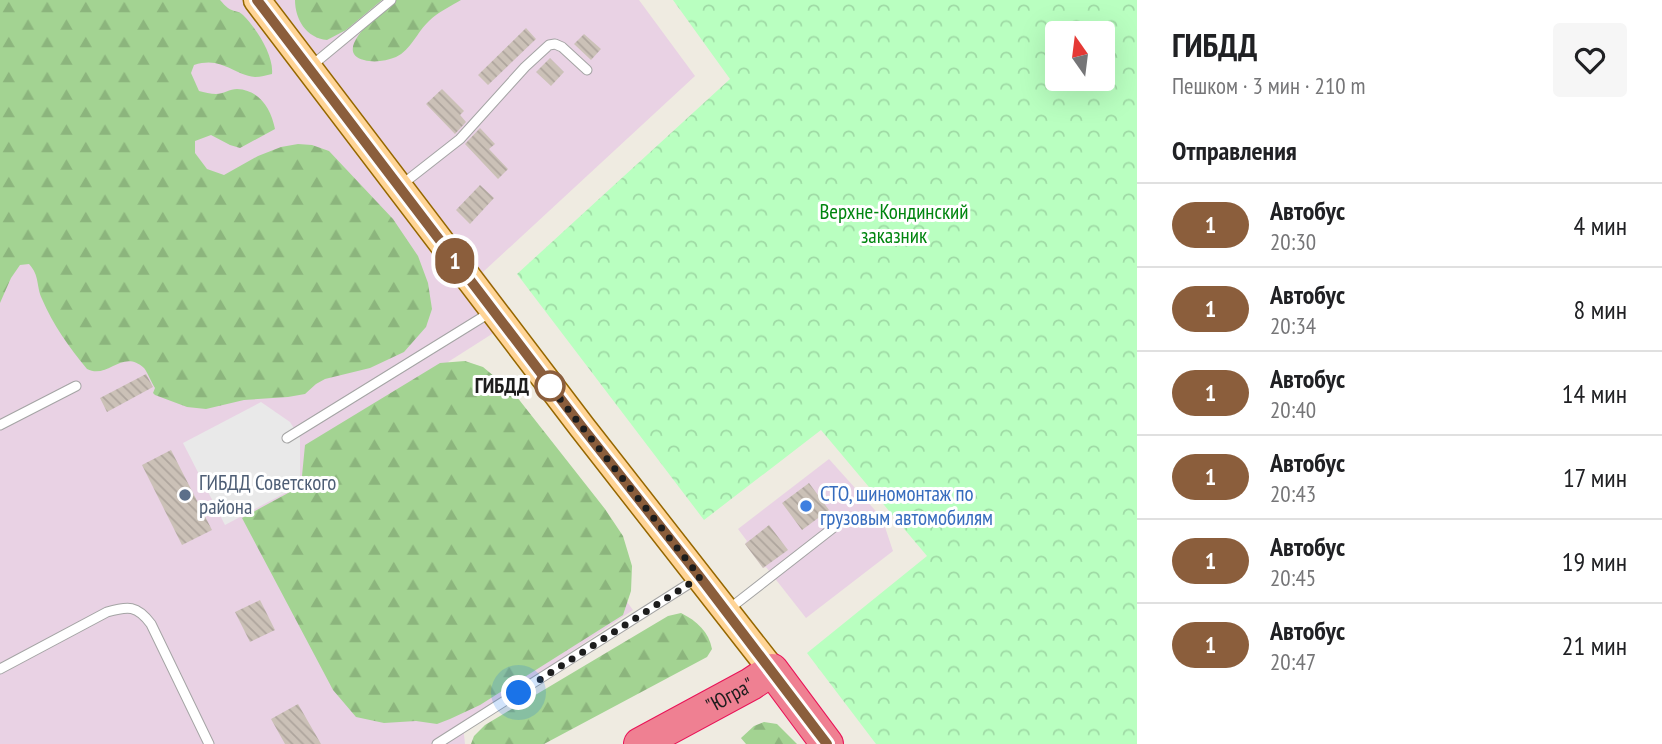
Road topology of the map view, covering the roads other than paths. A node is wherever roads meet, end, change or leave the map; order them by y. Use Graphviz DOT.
graph roads {
  1 [pos="391,0"];
  2 [pos="259,1"];
  3 [pos="309,68"];
  4 [pos="587,70"];
  5 [pos="399,187"];
  6 [pos="493,311"];
  7 [pos="76,386"];
  8 [pos="0,425"];
  9 [pos="287,438"];
  10 [pos="838,524"];
  11 [pos="700,577"];
  12 [pos="726,611"];
  13 [pos="0,668"];
  14 [pos="772,670"];
  15 [pos="209,744"];
  16 [pos="437,744"];
  17 [pos="640,744"];
  18 [pos="827,744"];
  1 -- 3 [label="lane"];
  2 -- 3 [label="main road"];
  3 -- 5 [label="main road"];
  4 -- 5 [label="lane"];
  5 -- 6 [label="main road"];
  6 -- 9 [label="lane"];
  6 -- 11 [label="main road"];
  7 -- 8 [label="lane"];
  10 -- 12 [label="lane"];
  11 -- 12 [label="main road"];
  11 -- 16 [label="lane"];
  12 -- 14 [label="main road"];
  13 -- 15 [label="lane"];
  14 -- 17 [label="highway, \"Югра\""];
  14 -- 18 [label="highway, \"Югра\""];
}
